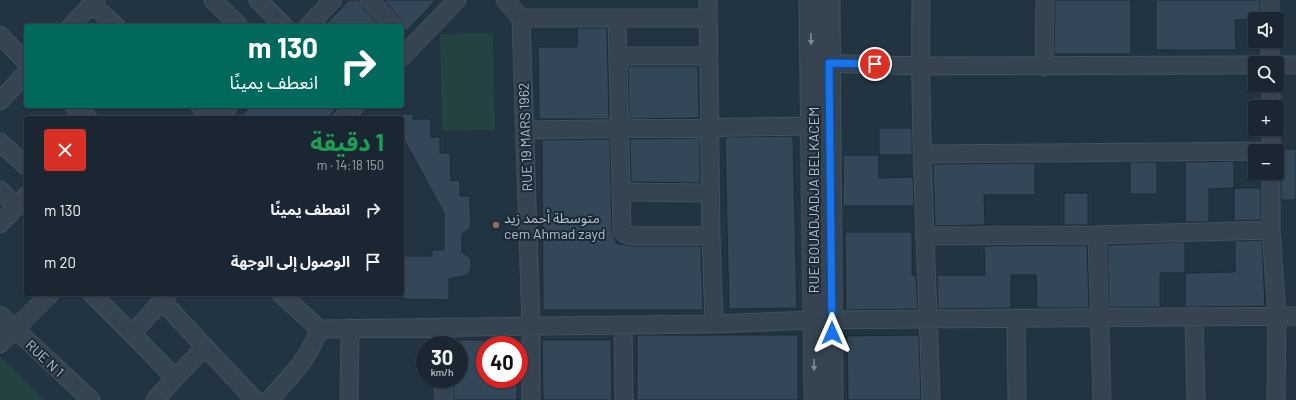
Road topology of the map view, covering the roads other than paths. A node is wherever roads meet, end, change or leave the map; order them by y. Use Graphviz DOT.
graph roads {
  1 [pos="213,0"];
  2 [pos="258,0"];
  3 [pos="333,0"];
  4 [pos="369,0"];
  5 [pos="457,0"];
  6 [pos="505,0"];
  7 [pos="708,0"];
  8 [pos="810,0"];
  9 [pos="829,0"];
  10 [pos="921,0"];
  11 [pos="1045,0"];
  12 [pos="1270,0"];
  13 [pos="94,2"];
  14 [pos="1270,12"];
  15 [pos="521,18"];
  16 [pos="617,18"];
  17 [pos="708,18"];
  18 [pos="73,24"];
  19 [pos="114,24"];
  20 [pos="237,24"];
  21 [pos="282,24"];
  22 [pos="310,24"];
  23 [pos="392,24"];
  24 [pos="0,35"];
  25 [pos="406,46"];
  26 [pos="618,56"];
  27 [pos="709,56"];
  28 [pos="24,60"];
  29 [pos="820,63"];
  30 [pos="1248,65"];
  31 [pos="1284,65"];
  32 [pos="1296,65"];
  33 [pos="920,66"];
  34 [pos="1044,67"];
  35 [pos="24,75"];
  36 [pos="0,101"];
  37 [pos="76,108"];
  38 [pos="206,108"];
  39 [pos="223,114"];
  40 [pos="86,116"];
  41 [pos="709,126"];
  42 [pos="813,126"];
  43 [pos="620,127"];
  44 [pos="525,130"];
  45 [pos="0,142"];
  46 [pos="1248,151"];
  47 [pos="922,154"];
  48 [pos="24,164"];
  49 [pos="1271,180"];
  50 [pos="0,190"];
  51 [pos="621,192"];
  52 [pos="710,193"];
  53 [pos="21,201"];
  54 [pos="0,224"];
  55 [pos="1272,230"];
  56 [pos="1098,235"];
  57 [pos="711,236"];
  58 [pos="924,236"];
  59 [pos="48,296"];
  60 [pos="94,296"];
  61 [pos="283,296"];
  62 [pos="165,297"];
  63 [pos="0,315"];
  64 [pos="1194,316"];
  65 [pos="1296,316"];
  66 [pos="1277,317"];
  67 [pos="1100,318"];
  68 [pos="1016,319"];
  69 [pos="822,320"];
  70 [pos="928,320"];
  71 [pos="714,324"];
  72 [pos="623,325"];
  73 [pos="531,326"];
  74 [pos="441,327"];
  75 [pos="350,328"];
  76 [pos="14,329"];
  77 [pos="319,330"];
  78 [pos="132,334"];
  79 [pos="442,336"];
  80 [pos="0,344"];
  81 [pos="205,347"];
  82 [pos="175,378"];
  83 [pos="443,388"];
  84 [pos="91,400"];
  85 [pos="155,400"];
  86 [pos="255,400"];
  87 [pos="269,400"];
  88 [pos="349,400"];
  89 [pos="444,400"];
  90 [pos="531,400"];
  91 [pos="624,400"];
  92 [pos="815,400"];
  93 [pos="832,400"];
  94 [pos="931,400"];
  95 [pos="1017,400"];
  96 [pos="1102,400"];
  97 [pos="1196,400"];
  98 [pos="1276,400"];
  1 -- 20 [label="street"];
  2 -- 21 [label="street"];
  3 -- 22 [label="street"];
  4 -- 23 [label="street"];
  5 -- 25 [label="street"];
  6 -- 15 [label="street"];
  7 -- 17 [label="street"];
  8 -- 29 [label="street, RUE BOUADJADJA BELKACEM, one-way"];
  9 -- 29 [label="street, RUE BOUADJADJA BELKACEM"];
  10 -- 33 [label="street"];
  11 -- 34 [label="street"];
  12 -- 14 [label="street"];
  13 -- 18 [label="street"];
  13 -- 19 [label="street"];
  15 -- 16 [label="street"];
  15 -- 44 [label="street, RUE 19 MARS 1962"];
  16 -- 17 [label="street"];
  16 -- 26 [label="street"];
  17 -- 27 [label="street"];
  24 -- 28 [label="street"];
  26 -- 27 [label="street"];
  26 -- 43 [label="street"];
  27 -- 41 [label="street"];
  29 -- 33 [label="street"];
  29 -- 42 [label="street, RUE BOUADJADJA BELKACEM"];
  29 -- 69 [label="street, RUE BOUADJADJA BELKACEM"];
  30 -- 34 [label="street"];
  31 -- 32 [label="street"];
  33 -- 34 [label="street"];
  33 -- 47 [label="street"];
  35 -- 36 [label="street"];
  37 -- 40 [label="street"];
  38 -- 39 [label="street"];
  41 -- 42 [label="street"];
  41 -- 43 [label="street"];
  41 -- 52 [label="street"];
  42 -- 69 [label="street, RUE BOUADJADJA BELKACEM"];
  43 -- 44 [label="street"];
  43 -- 51 [label="street"];
  44 -- 73 [label="street, RUE 19 MARS 1962"];
  45 -- 48 [label="street"];
  46 -- 47 [label="street"];
  47 -- 58 [label="street"];
  49 -- 55 [label="street"];
  50 -- 53 [label="street"];
  51 -- 52 [label="street"];
  51 -- 57 [label="street"];
  52 -- 57 [label="street"];
  53 -- 54 [label="street"];
  55 -- 56 [label="street"];
  55 -- 66 [label="street"];
  56 -- 58 [label="street"];
  56 -- 67 [label="street"];
  57 -- 71 [label="street"];
  58 -- 70 [label="street"];
  59 -- 76 [label="street"];
  60 -- 78 [label="street"];
  61 -- 77 [label="street"];
  62 -- 78 [label="street"];
  62 -- 81 [label="street"];
  63 -- 76 [label="street, RUE N 1"];
  64 -- 66 [label="street"];
  64 -- 67 [label="street"];
  64 -- 97 [label="street"];
  65 -- 66 [label="street"];
  66 -- 98 [label="street"];
  67 -- 68 [label="street"];
  67 -- 96 [label="street"];
  68 -- 70 [label="street"];
  68 -- 95 [label="street"];
  69 -- 70 [label="street"];
  69 -- 71 [label="street"];
  69 -- 92 [label="street, RUE BOUADJADJA BELKACEM, one-way"];
  69 -- 93 [label="street, RUE BOUADJADJA BELKACEM"];
  70 -- 94 [label="street"];
  71 -- 72 [label="street"];
  72 -- 73 [label="street"];
  72 -- 91 [label="street"];
  73 -- 74 [label="street"];
  73 -- 90 [label="street, RUE 19 MARS 1962"];
  74 -- 75 [label="street"];
  74 -- 79 [label="street"];
  75 -- 77 [label="street"];
  75 -- 88 [label="street"];
  76 -- 80 [label="street"];
  76 -- 84 [label="street, RUE N 1"];
  77 -- 87 [label="street"];
  78 -- 82 [label="street"];
  81 -- 82 [label="street"];
  81 -- 86 [label="street"];
  82 -- 85 [label="street"];
  83 -- 89 [label="street"];
}
